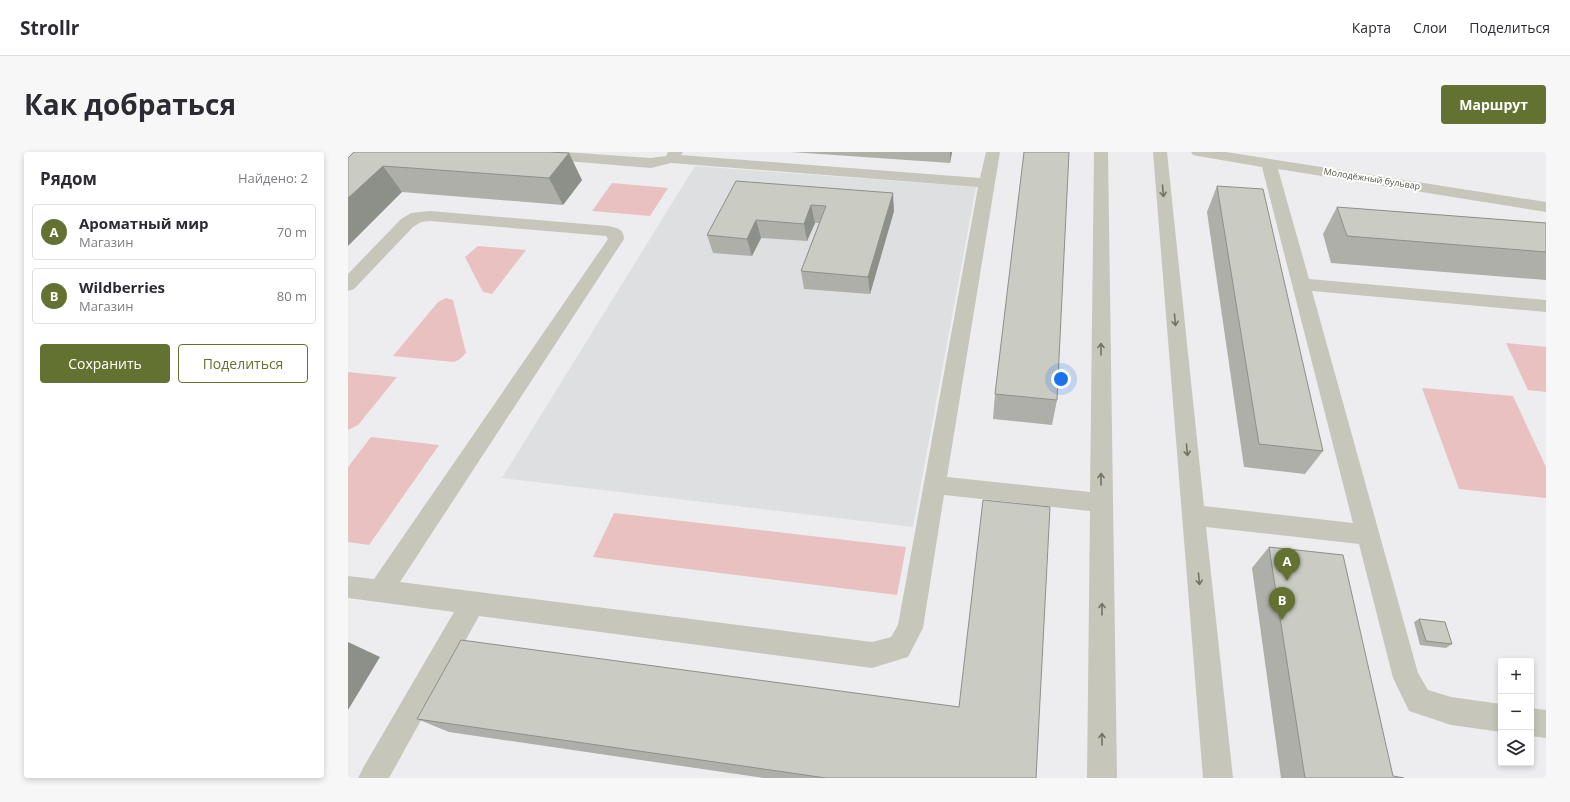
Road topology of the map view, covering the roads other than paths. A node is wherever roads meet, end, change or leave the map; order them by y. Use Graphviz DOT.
graph roads {
  1 [pos="506,152"];
  2 [pos="993,152"];
  3 [pos="1101,152"];
  4 [pos="1160,152"];
  5 [pos="1198,152"];
  6 [pos="673,156"];
  7 [pos="1269,163"];
  8 [pos="987,183"];
  9 [pos="1546,207"];
  10 [pos="1301,284"];
  11 [pos="348,285"];
  12 [pos="1546,306"];
  13 [pos="935,485"];
  14 [pos="1102,503"];
  15 [pos="1193,515"];
  16 [pos="1368,535"];
  17 [pos="348,587"];
  18 [pos="380,592"];
  19 [pos="473,603"];
  20 [pos="1498,718"];
  21 [pos="1534,722"];
  22 [pos="1546,724"];
  23 [pos="373,778"];
  24 [pos="1102,778"];
  25 [pos="1218,778"];
  1 -- 6 [label="street"];
  2 -- 8 [label="street"];
  14 -- 3 [label="street, one-way"];
  4 -- 15 [label="street, one-way"];
  5 -- 7 [label="street, Молодёжный бульвар"];
  6 -- 8 [label="street"];
  7 -- 9 [label="street, Молодёжный бульвар"];
  7 -- 10 [label="street"];
  8 -- 13 [label="street"];
  10 -- 12 [label="street"];
  10 -- 16 [label="street"];
  11 -- 18 [label="street"];
  13 -- 14 [label="street"];
  13 -- 19 [label="street"];
  24 -- 14 [label="street, one-way"];
  15 -- 16 [label="street"];
  15 -- 25 [label="street, one-way"];
  16 -- 20 [label="street"];
  17 -- 18 [label="street"];
  18 -- 19 [label="street"];
  19 -- 23 [label="street"];
  21 -- 22 [label="street"];
}
